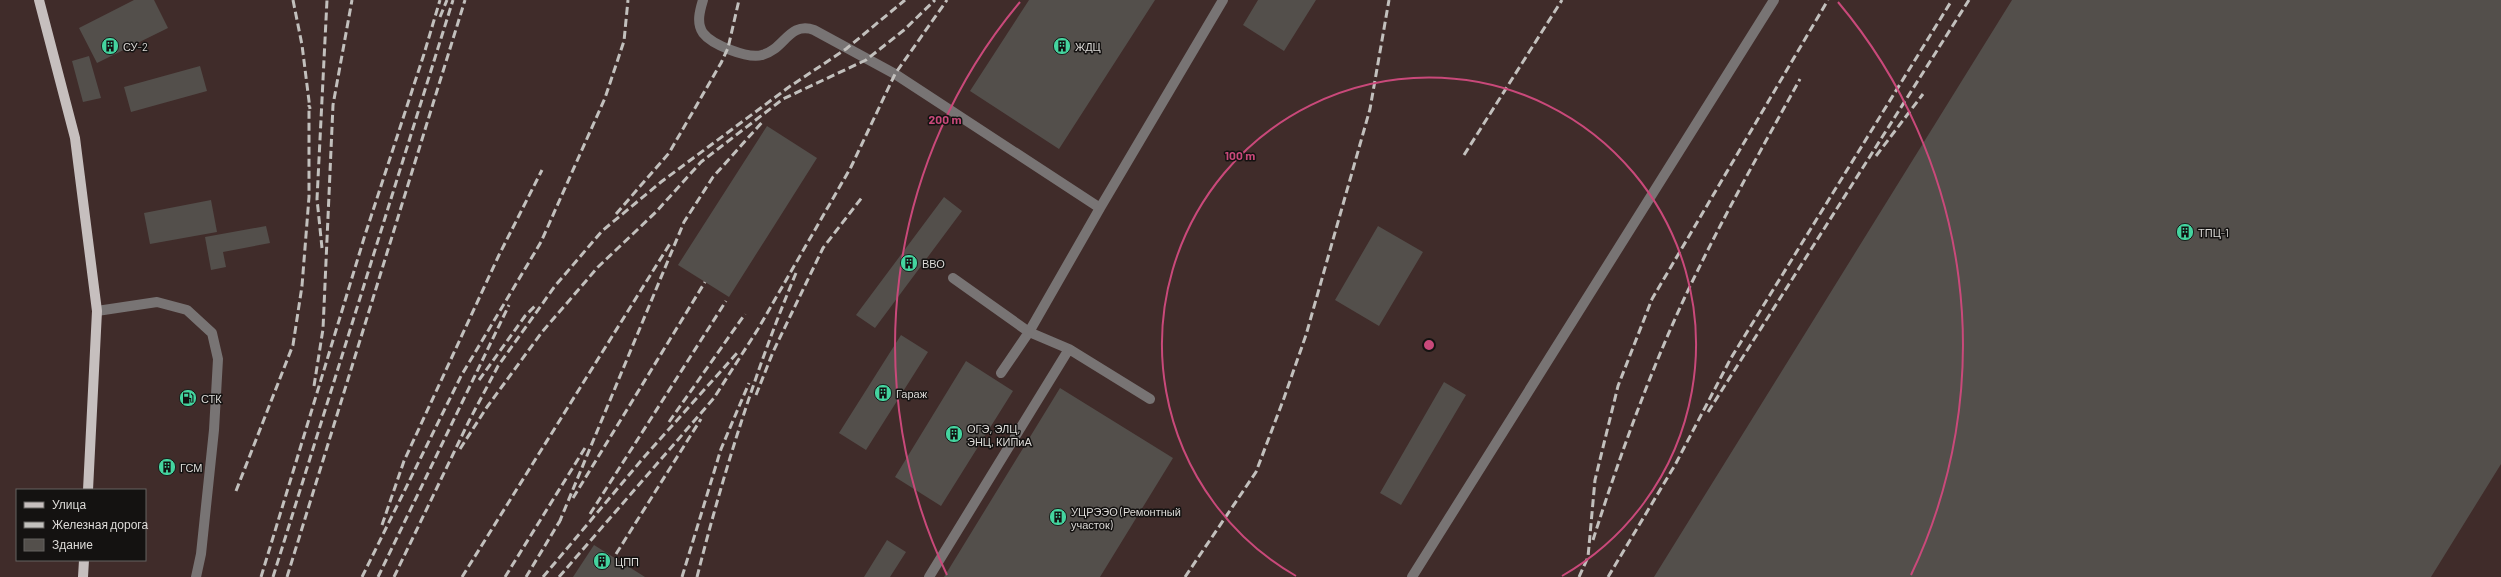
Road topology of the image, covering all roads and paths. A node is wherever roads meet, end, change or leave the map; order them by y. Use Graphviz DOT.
graph roads {
  1 [pos="39,0"];
  2 [pos="703,0"];
  3 [pos="1223,0"];
  4 [pos="1774,0"];
  5 [pos="1100,208"];
  6 [pos="953,278"];
  7 [pos="97,311"];
  8 [pos="1029,332"];
  9 [pos="1069,349"];
  10 [pos="1001,373"];
  11 [pos="1150,399"];
  12 [pos="88,489"];
  13 [pos="84,561"];
  14 [pos="83,577"];
  15 [pos="196,577"];
  16 [pos="929,577"];
  17 [pos="1412,577"];
  1 -- 7 [label="main road"];
  2 -- 5 [label="street"];
  3 -- 5 [label="street"];
  4 -- 17 [label="street"];
  5 -- 8 [label="street"];
  6 -- 8 [label="street"];
  7 -- 12 [label="main road"];
  7 -- 15 [label="street"];
  8 -- 9 [label="street"];
  8 -- 10 [label="street"];
  9 -- 11 [label="street"];
  9 -- 16 [label="street"];
  13 -- 14 [label="main road"];
}
